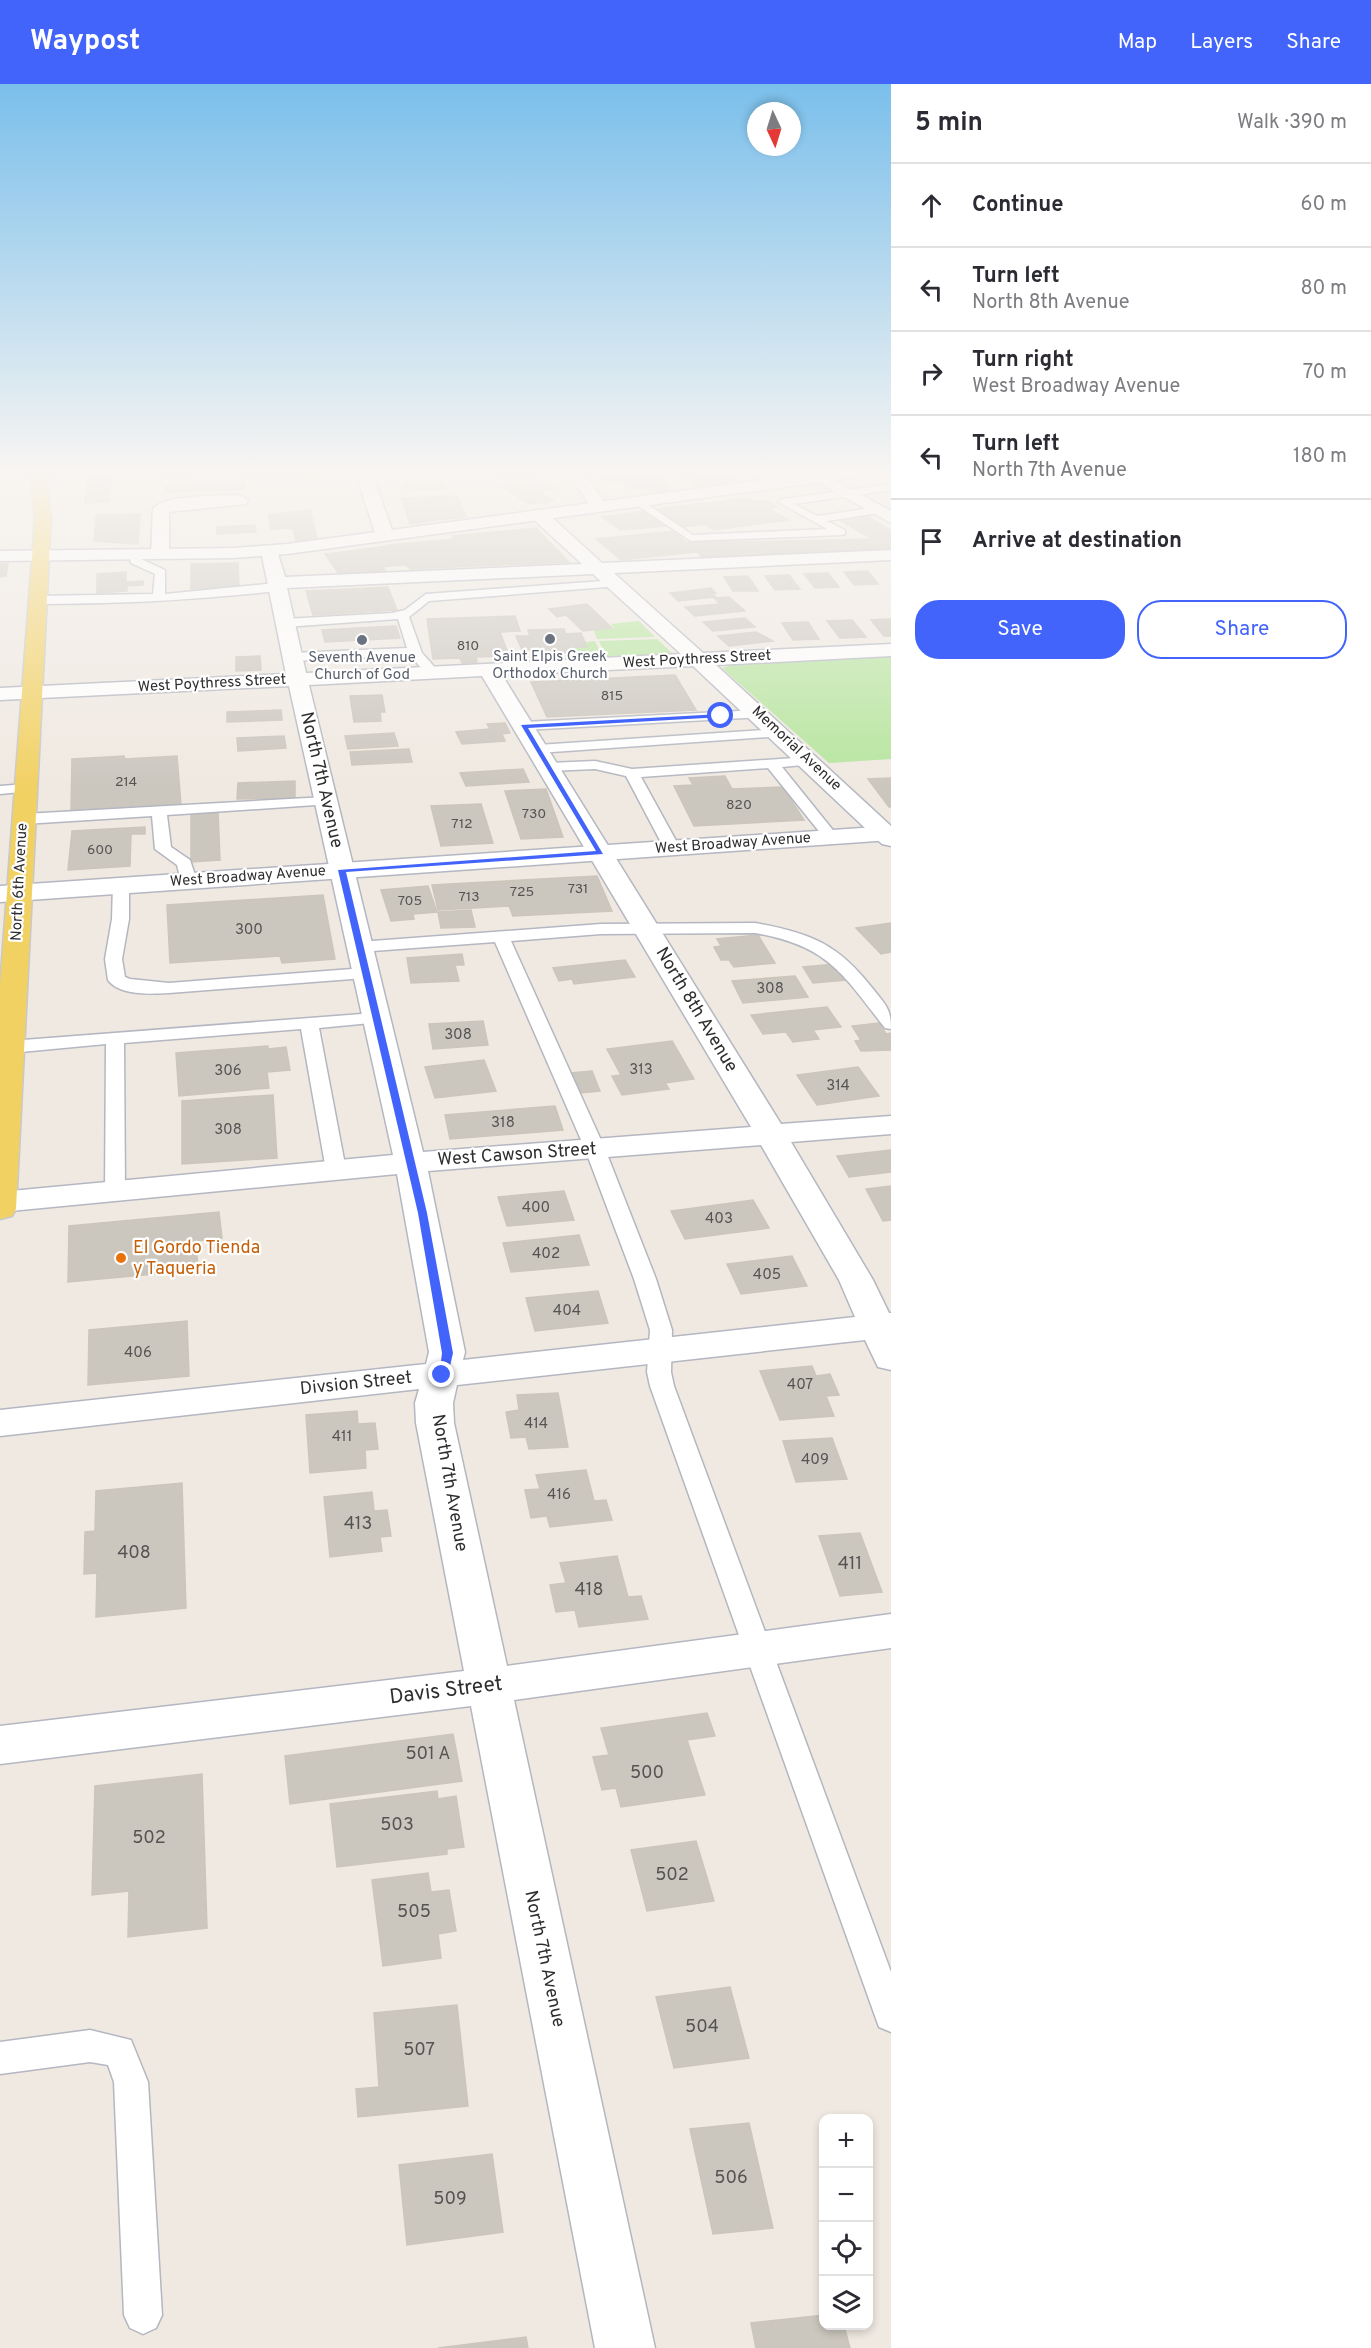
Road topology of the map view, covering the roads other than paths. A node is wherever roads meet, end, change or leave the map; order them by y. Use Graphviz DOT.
graph roads {
  1 [pos="40,577"];
  2 [pos="161,577"];
  3 [pos="268,577"];
  4 [pos="275,577"];
  5 [pos="608,577"];
  6 [pos="616,584"];
  7 [pos="159,597"];
  8 [pos="38,600"];
  9 [pos="402,614"];
  10 [pos="891,650"];
  11 [pos="414,651"];
  12 [pos="292,653"];
  13 [pos="699,660"];
  14 [pos="488,670"];
  15 [pos="433,672"];
  16 [pos="31,693"];
  17 [pos="0,694"];
  18 [pos="758,714"];
  19 [pos="778,733"];
  20 [pos="537,748"];
  21 [pos="810,761"];
  22 [pos="772,764"];
  23 [pos="632,773"];
  24 [pos="26,788"];
  25 [pos="0,790"];
  26 [pos="325,801"];
  27 [pos="159,811"];
  28 [pos="24,819"];
  29 [pos="889,835"];
  30 [pos="831,837"];
  31 [pos="672,848"];
  32 [pos="601,853"];
  33 [pos="342,870"];
  34 [pos="189,881"];
  35 [pos="121,885"];
  36 [pos="10,893"];
  37 [pos="647,928"];
  38 [pos="501,935"];
  39 [pos="362,960"];
  40 [pos="375,1018"];
  41 [pos="309,1023"];
  42 [pos="891,1024"];
  43 [pos="115,1038"];
  44 [pos="10,1047"];
  45 [pos="3,1102"];
  46 [pos="891,1125"];
  47 [pos="771,1134"];
  48 [pos="595,1149"];
  49 [pos="410,1163"];
  50 [pos="336,1170"];
  51 [pos="115,1191"];
  52 [pos="0,1202"];
  53 [pos="0,1209"];
  54 [pos="886,1337"];
  55 [pos="660,1350"];
  56 [pos="442,1375"];
  57 [pos="0,1423"];
  58 [pos="891,1632"];
  59 [pos="759,1648"];
  60 [pos="488,1686"];
  61 [pos="0,1745"];
  62 [pos="891,2016"];
  63 [pos="0,2058"];
  64 [pos="143,2315"];
  65 [pos="625,2348"];
  1 -- 8 [label="main road, North 6th Avenue"];
  2 -- 7 [label="lane"];
  3 -- 7 [label="lane"];
  4 -- 12 [label="street, North 7th Avenue"];
  5 -- 6 [label="street, Memorial Avenue"];
  6 -- 9 [label="lane"];
  6 -- 13 [label="street, Memorial Avenue"];
  7 -- 8 [label="lane"];
  8 -- 16 [label="main road, North 6th Avenue"];
  9 -- 11 [label="lane"];
  9 -- 12 [label="lane"];
  10 -- 13 [label="street, West Poythress Street"];
  11 -- 12 [label="lane"];
  11 -- 15 [label="lane"];
  12 -- 15 [label="street, West Poythress Street"];
  12 -- 16 [label="street, West Poythress Street"];
  12 -- 26 [label="street, North 7th Avenue"];
  13 -- 14 [label="street, West Poythress Street"];
  13 -- 18 [label="street, Memorial Avenue"];
  14 -- 15 [label="street, West Poythress Street"];
  14 -- 20 [label="street, North 8th Avenue"];
  16 -- 17 [label="street, West Poythress Street"];
  16 -- 24 [label="main road, North 6th Avenue"];
  18 -- 19 [label="street, Memorial Avenue"];
  18 -- 20 [label="lane"];
  19 -- 20 [label="lane"];
  19 -- 21 [label="street, Memorial Avenue"];
  20 -- 23 [label="lane"];
  20 -- 32 [label="street, North 8th Avenue"];
  21 -- 22 [label="lane"];
  21 -- 29 [label="street, Memorial Avenue"];
  22 -- 23 [label="lane"];
  22 -- 30 [label="lane"];
  23 -- 31 [label="lane"];
  24 -- 25 [label="lane"];
  24 -- 28 [label="main road, North 6th Avenue"];
  26 -- 27 [label="lane"];
  26 -- 33 [label="street, North 7th Avenue"];
  27 -- 28 [label="lane"];
  27 -- 34 [label="lane"];
  28 -- 36 [label="main road, North 6th Avenue"];
  29 -- 30 [label="street, West Broadway Avenue"];
  30 -- 31 [label="street, West Broadway Avenue"];
  31 -- 32 [label="street, West Broadway Avenue"];
  32 -- 33 [label="street, West Broadway Avenue"];
  32 -- 37 [label="street, North 8th Avenue"];
  33 -- 34 [label="street, West Broadway Avenue"];
  33 -- 39 [label="street, North 7th Avenue"];
  34 -- 35 [label="street, West Broadway Avenue"];
  35 -- 36 [label="street, West Broadway Avenue"];
  35 -- 39 [label="lane"];
  36 -- 44 [label="main road, North 6th Avenue"];
  37 -- 38 [label="lane"];
  37 -- 42 [label="lane"];
  37 -- 47 [label="street, North 8th Avenue"];
  38 -- 39 [label="lane"];
  38 -- 48 [label="lane"];
  39 -- 40 [label="street, North 7th Avenue"];
  40 -- 41 [label="lane"];
  40 -- 49 [label="street, North 7th Avenue"];
  41 -- 43 [label="lane"];
  41 -- 50 [label="lane"];
  43 -- 44 [label="lane"];
  43 -- 51 [label="lane"];
  44 -- 45 [label="main road, North 6th Avenue"];
  45 -- 52 [label="main road, North 6th Avenue"];
  46 -- 47 [label="street, West Cawson Street"];
  47 -- 48 [label="street, West Cawson Street"];
  47 -- 54 [label="street, North 8th Avenue"];
  48 -- 49 [label="street, West Cawson Street"];
  48 -- 55 [label="lane"];
  49 -- 50 [label="street, West Cawson Street"];
  49 -- 56 [label="street, North 7th Avenue"];
  50 -- 51 [label="street, West Cawson Street"];
  51 -- 52 [label="street, West Cawson Street"];
  52 -- 53 [label="main road, North 6th Avenue"];
  54 -- 55 [label="street, Divsion Street"];
  55 -- 56 [label="street, Divsion Street"];
  55 -- 59 [label="lane"];
  56 -- 57 [label="street, Divsion Street"];
  56 -- 60 [label="street, North 7th Avenue"];
  58 -- 59 [label="street, Davis Street"];
  59 -- 60 [label="street, Davis Street"];
  59 -- 62 [label="lane"];
  60 -- 61 [label="street, Davis Street"];
  60 -- 65 [label="street, North 7th Avenue"];
  63 -- 64 [label="lane"];
}
